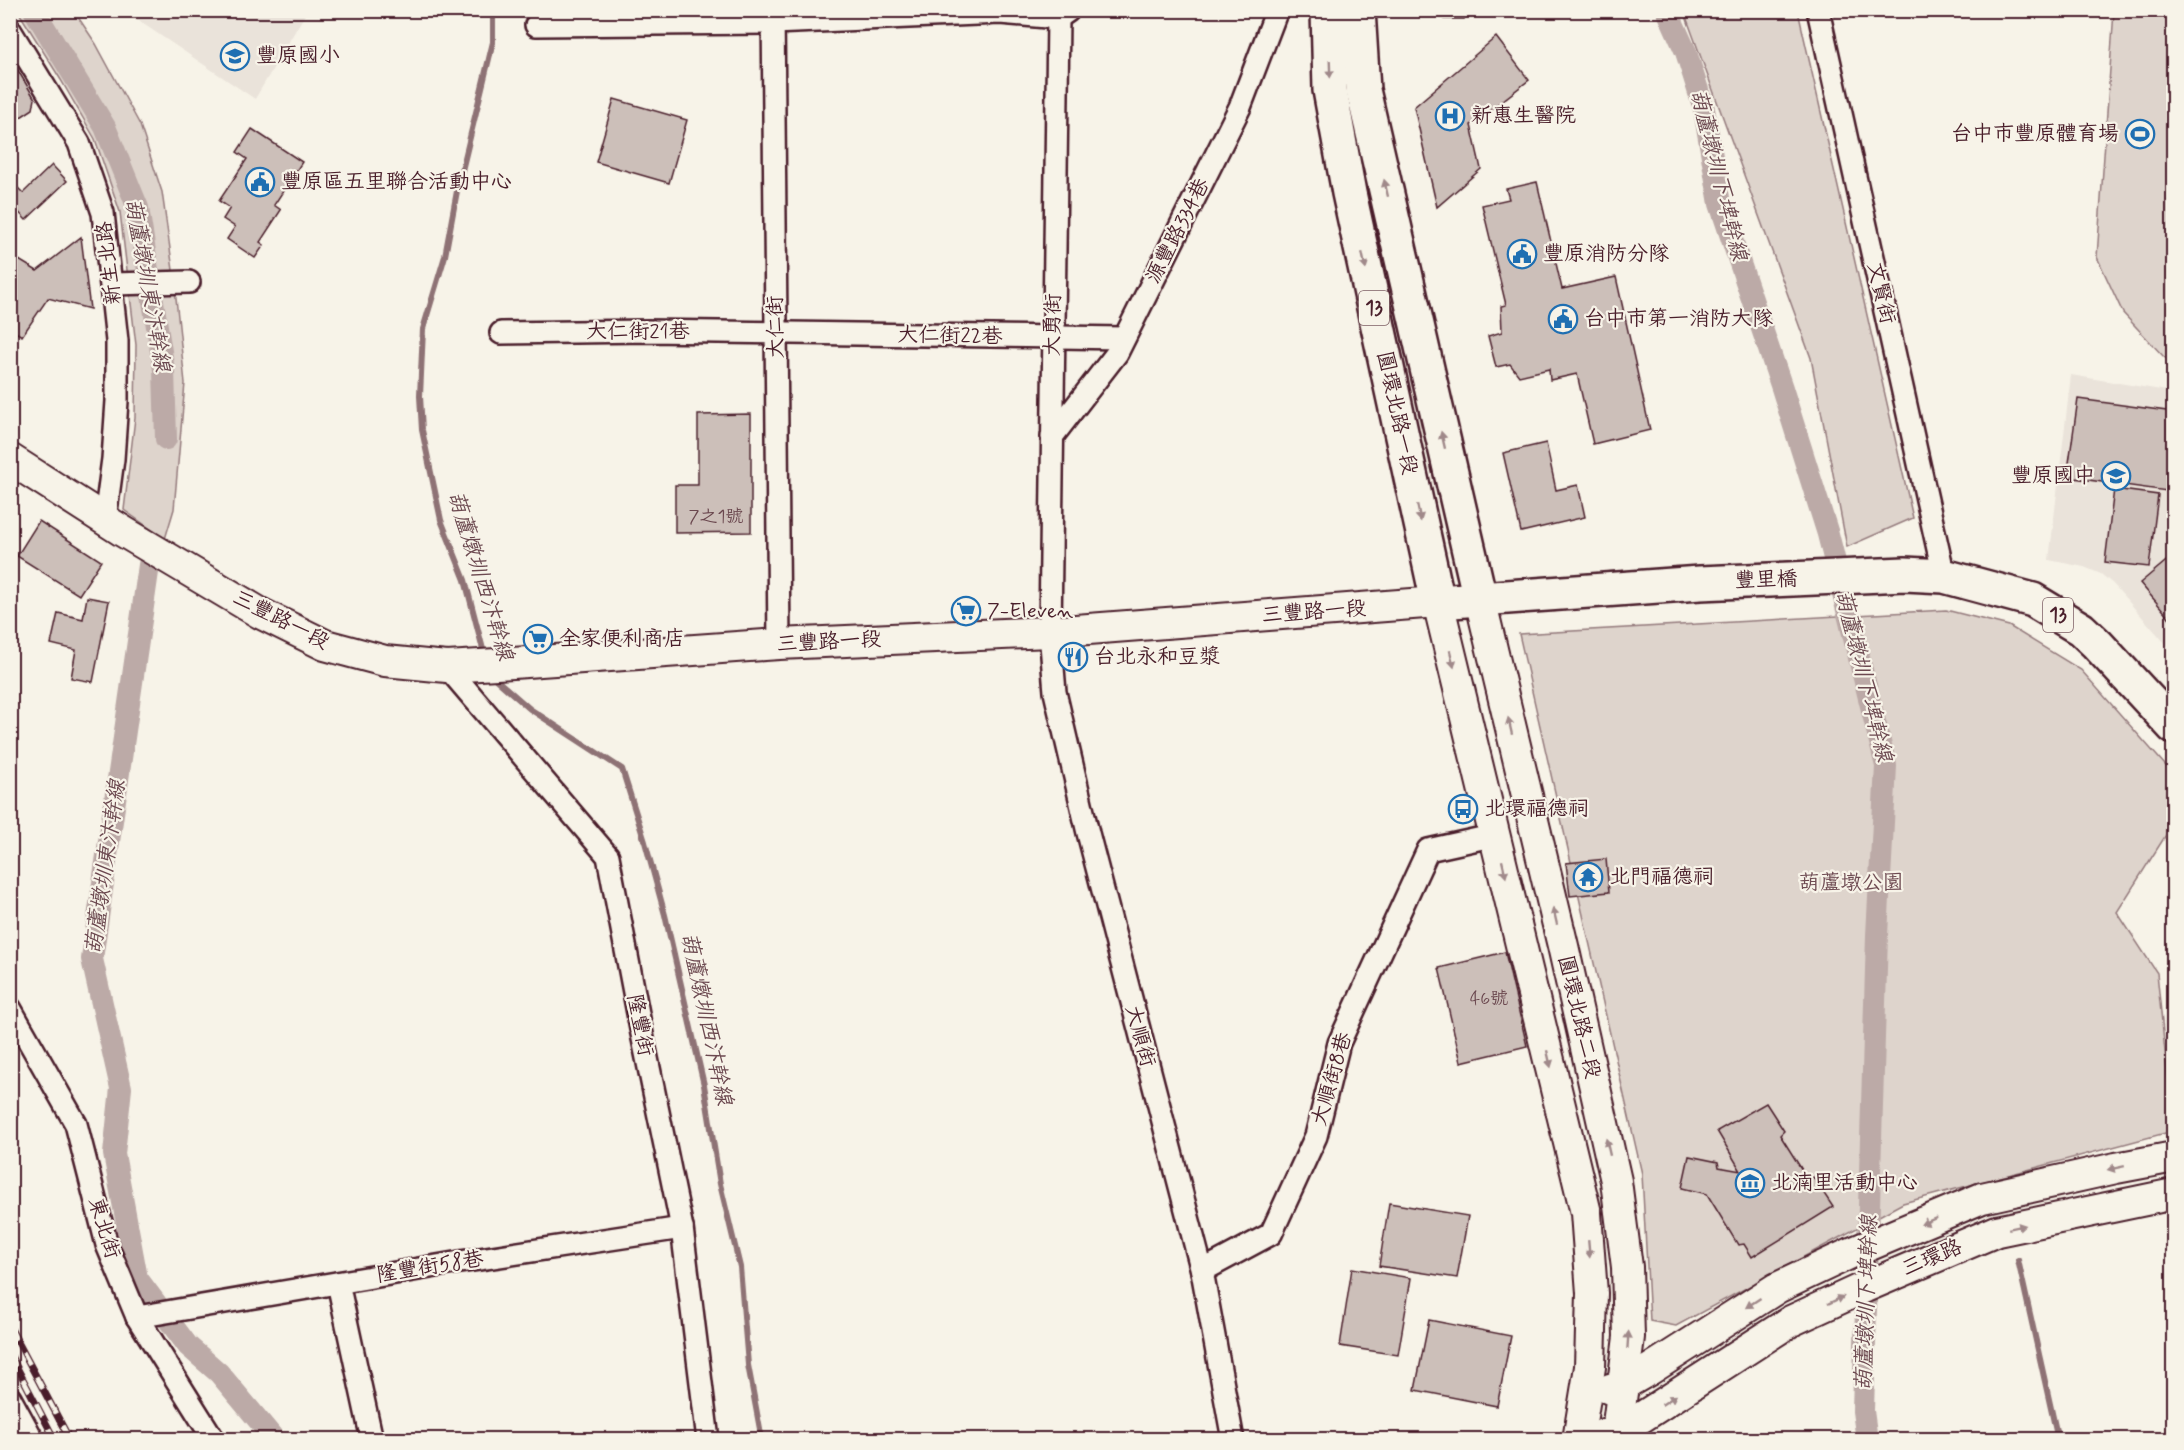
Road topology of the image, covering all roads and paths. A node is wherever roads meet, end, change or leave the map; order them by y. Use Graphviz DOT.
graph roads {
  1 [pos="1277,10"];
  2 [pos="1328,10"];
  3 [pos="1358,10"];
  4 [pos="1818,10"];
  5 [pos="1063,14"];
  6 [pos="773,17"];
  7 [pos="536,25"];
  8 [pos="10,30"];
  9 [pos="184,282"];
  10 [pos="117,283"];
  11 [pos="501,333"];
  12 [pos="776,333"];
  13 [pos="1052,337"];
  14 [pos="1124,338"];
  15 [pos="1052,437"];
  16 [pos="10,459"];
  17 [pos="105,519"];
  18 [pos="1944,576"];
  19 [pos="1700,583"];
  20 [pos="1480,599"];
  21 [pos="1438,603"];
  22 [pos="1050,632"];
  23 [pos="779,644"];
  24 [pos="447,667"];
  25 [pos="2174,727"];
  26 [pos="1496,835"];
  27 [pos="10,1008"];
  28 [pos="2174,1157"];
  29 [pos="2174,1194"];
  30 [pos="682,1228"];
  31 [pos="1202,1271"];
  32 [pos="338,1283"];
  33 [pos="144,1316"];
  34 [pos="1623,1385"];
  35 [pos="1585,1396"];
  36 [pos="10,1398"];
  37 [pos="1617,1435"];
  38 [pos="33,1440"];
  39 [pos="214,1440"];
  40 [pos="372,1440"];
  41 [pos="708,1440"];
  42 [pos="1233,1440"];
  43 [pos="1578,1440"];
  44 [pos="1588,1440"];
  1 -- 14 [label="street, 源豐路334巷"];
  2 -- 21 [label="main road, 圓環北路一段 / 13, one-way"];
  20 -- 3 [label="main road, 圓環北路一段 / 13, one-way"];
  4 -- 18 [label="street, 文賢街"];
  5 -- 6 [label="street"];
  5 -- 13 [label="street, 大勇街"];
  6 -- 7 [label="street"];
  6 -- 12 [label="street, 大仁街"];
  8 -- 10 [label="street, 新生北路"];
  9 -- 10 [label="street"];
  10 -- 17 [label="street, 新生北路"];
  11 -- 12 [label="street, 大仁街21巷"];
  12 -- 13 [label="street, 大仁街22巷"];
  12 -- 23 [label="street, 大仁街"];
  13 -- 14 [label="street, 大仁街22巷"];
  13 -- 15 [label="street, 大勇街"];
  14 -- 15 [label="street, 源豐路334巷"];
  15 -- 22 [label="street, 大勇街"];
  16 -- 17 [label="street, 三豐路一段"];
  17 -- 24 [label="street, 三豐路一段"];
  18 -- 19 [label="main road, 豐里橋 / 13"];
  18 -- 25 [label="main road, 13"];
  19 -- 20 [label="main road, 三豐路一段 / 13"];
  20 -- 21 [label="main road, 三豐路一段 / 13"];
  34 -- 20 [label="street, 圓環北路二段, one-way"];
  21 -- 22 [label="street, 三豐路一段"];
  21 -- 26 [label="street, 圓環北路二段, one-way"];
  22 -- 23 [label="street, 三豐路一段"];
  22 -- 31 [label="street, 大順街"];
  23 -- 24 [label="street, 三豐路一段"];
  24 -- 30 [label="street, 隆豐街"];
  26 -- 31 [label="street, 大順街8巷"];
  26 -- 35 [label="street, 圓環北路二段, one-way"];
  27 -- 33 [label="street, 東北街"];
  28 -- 34 [label="street, 三環路, one-way"];
  37 -- 29 [label="street, 三環路, one-way"];
  30 -- 32 [label="street, 隆豐街58巷"];
  30 -- 41 [label="street, 隆豐街"];
  31 -- 42 [label="street, 大順街"];
  32 -- 33 [label="street, 隆豐街58巷"];
  32 -- 40 [label="street"];
  33 -- 39 [label="street, 東北街"];
  34 -- 35 [label="street, 三環路"];
  34 -- 37 [label="street, 圓環北路二段"];
  35 -- 43 [label="street, 圓環北路二段"];
  36 -- 38 [label="street"];
  37 -- 44 [label="street, 三環路"];
}
